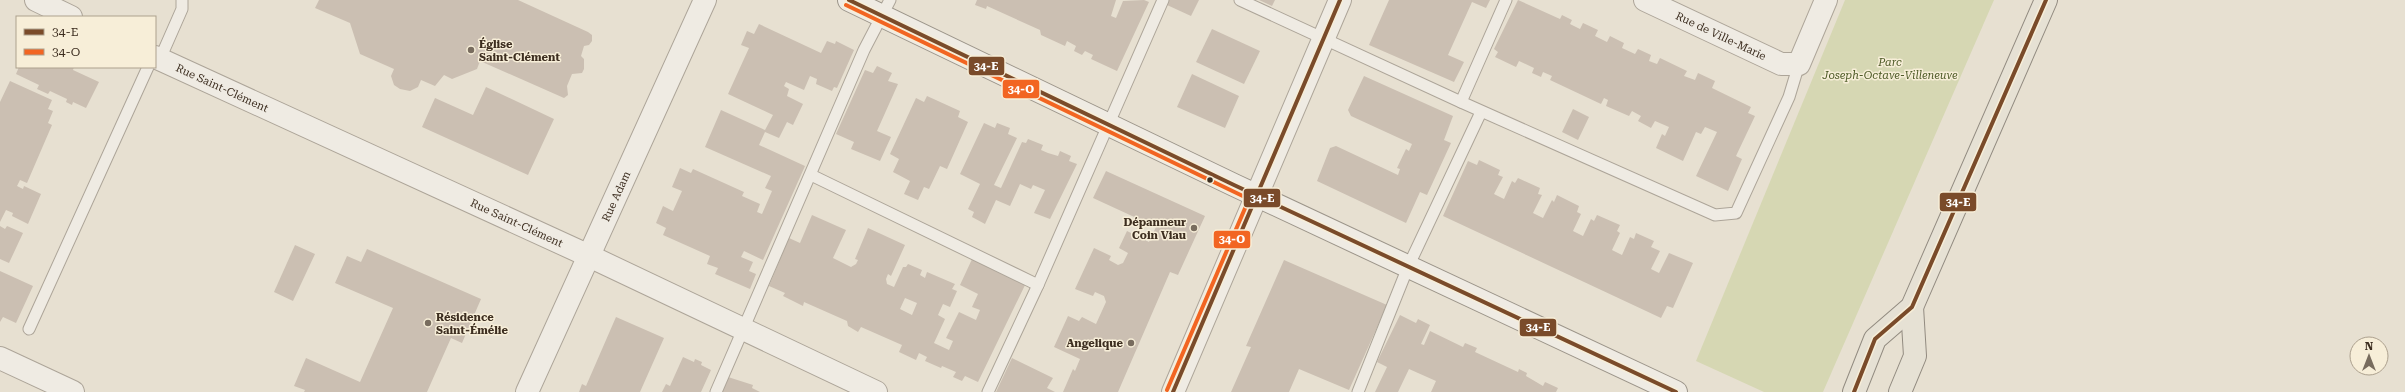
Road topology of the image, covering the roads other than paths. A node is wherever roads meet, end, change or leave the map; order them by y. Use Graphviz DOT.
graph roads {
  1 [pos="36,0"];
  2 [pos="182,0"];
  3 [pos="705,0"];
  4 [pos="849,0"];
  5 [pos="1164,0"];
  6 [pos="1240,0"];
  7 [pos="1340,0"];
  8 [pos="1506,0"];
  9 [pos="1645,0"];
  10 [pos="1826,0"];
  11 [pos="2046,0"];
  12 [pos="886,8"];
  13 [pos="69,16"];
  14 [pos="1323,39"];
  15 [pos="156,57"];
  16 [pos="156,62"];
  17 [pos="1799,64"];
  18 [pos="151,68"];
  19 [pos="1461,102"];
  20 [pos="1481,112"];
  21 [pos="1107,124"];
  22 [pos="811,175"];
  23 [pos="1257,196"];
  24 [pos="587,255"];
  25 [pos="1408,267"];
  26 [pos="1038,285"];
  27 [pos="1912,307"];
  28 [pos="29,329"];
  29 [pos="744,330"];
  30 [pos="0,358"];
  31 [pos="73,392"];
  32 [pos="527,392"];
  33 [pos="716,392"];
  34 [pos="876,392"];
  35 [pos="988,392"];
  36 [pos="1173,392"];
  37 [pos="1358,392"];
  38 [pos="1676,392"];
  39 [pos="1854,392"];
  40 [pos="1900,392"];
  1 -- 13 [label="street"];
  2 -- 15 [label="lane"];
  3 -- 24 [label="street, Rue Adam"];
  4 -- 12 [label="street"];
  5 -- 21 [label="lane"];
  6 -- 14 [label="lane"];
  7 -- 14 [label="street"];
  8 -- 19 [label="lane"];
  9 -- 17 [label="street, Rue de Ville-Marie"];
  10 -- 17 [label="street"];
  11 -- 27 [label="main road"];
  12 -- 21 [label="street"];
  12 -- 22 [label="lane"];
  14 -- 19 [label="lane"];
  14 -- 23 [label="street"];
  16 -- 24 [label="street, Rue Saint-Clément"];
  17 -- 20 [label="lane"];
  18 -- 28 [label="lane"];
  19 -- 20 [label="lane"];
  20 -- 25 [label="lane"];
  21 -- 23 [label="street"];
  21 -- 26 [label="lane"];
  22 -- 26 [label="lane"];
  22 -- 29 [label="lane"];
  23 -- 25 [label="street"];
  23 -- 36 [label="street"];
  24 -- 29 [label="street, Rue Saint-Clément"];
  24 -- 32 [label="street, Rue Adam"];
  25 -- 37 [label="lane"];
  25 -- 38 [label="street"];
  26 -- 35 [label="lane"];
  27 -- 39 [label="main road"];
  27 -- 40 [label="main road"];
  29 -- 33 [label="lane"];
  29 -- 34 [label="street, Rue Saint-Clément"];
  30 -- 31 [label="street"];
}
